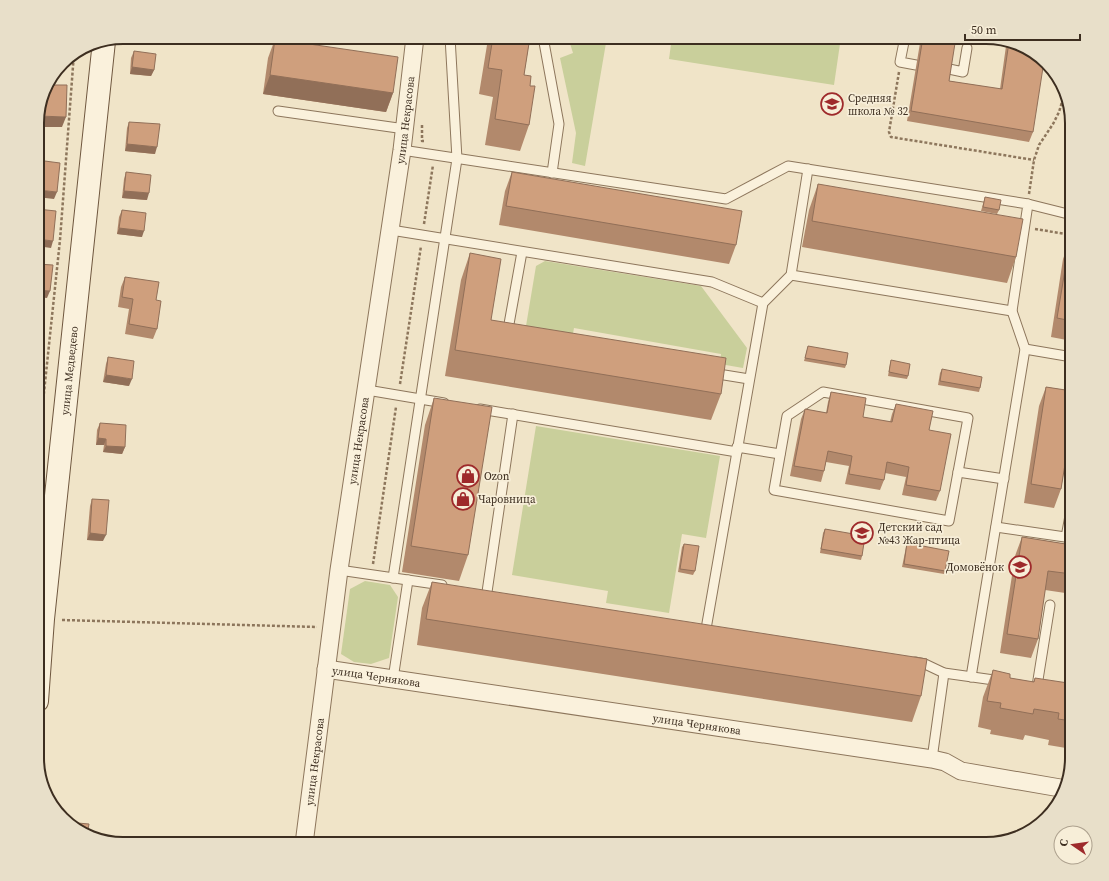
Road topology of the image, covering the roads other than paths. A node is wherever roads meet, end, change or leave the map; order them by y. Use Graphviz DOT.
graph roads {
  1 [pos="413,44"];
  2 [pos="450,44"];
  3 [pos="544,44"];
  4 [pos="904,44"];
  5 [pos="103,47"];
  6 [pos="967,48"];
  7 [pos="916,65"];
  8 [pos="948,69"];
  9 [pos="278,111"];
  10 [pos="405,129"];
  11 [pos="402,150"];
  12 [pos="457,159"];
  13 [pos="808,169"];
  14 [pos="552,173"];
  15 [pos="1028,204"];
  16 [pos="1065,212"];
  17 [pos="391,230"];
  18 [pos="445,239"];
  19 [pos="522,252"];
  20 [pos="791,275"];
  21 [pos="764,303"];
  22 [pos="1012,311"];
  23 [pos="521,339"];
  24 [pos="1025,349"];
  25 [pos="1065,356"];
  26 [pos="702,371"];
  27 [pos="749,379"];
  28 [pos="367,390"];
  29 [pos="420,399"];
  30 [pos="451,404"];
  31 [pos="474,408"];
  32 [pos="513,414"];
  33 [pos="737,450"];
  34 [pos="780,454"];
  35 [pos="958,472"];
  36 [pos="1004,480"];
  37 [pos="996,527"];
  38 [pos="1065,536"];
  39 [pos="339,570"];
  40 [pos="393,578"];
  41 [pos="408,580"];
  42 [pos="448,586"];
  43 [pos="487,592"];
  44 [pos="1050,605"];
  45 [pos="44,610"];
  46 [pos="706,629"];
  47 [pos="910,661"];
  48 [pos="326,669"];
  49 [pos="944,673"];
  50 [pos="971,677"];
  51 [pos="393,679"];
  52 [pos="1008,682"];
  53 [pos="1037,686"];
  54 [pos="932,759"];
  55 [pos="1059,788"];
  56 [pos="305,837"];
  1 -- 10 [label="street, улица Некрасова"];
  2 -- 12 [label="lane"];
  3 -- 14 [label="lane"];
  4 -- 7 [label="lane"];
  5 -- 45 [label="street, улица Медведево"];
  6 -- 8 [label="lane"];
  9 -- 10 [label="lane"];
  10 -- 11 [label="street, улица Некрасова"];
  11 -- 12 [label="lane"];
  11 -- 17 [label="street, улица Некрасова"];
  12 -- 14 [label="lane"];
  12 -- 18 [label="lane"];
  13 -- 14 [label="lane"];
  13 -- 15 [label="lane"];
  13 -- 20 [label="lane"];
  15 -- 16 [label="lane"];
  15 -- 22 [label="lane"];
  17 -- 18 [label="lane"];
  17 -- 28 [label="street, улица Некрасова"];
  18 -- 19 [label="lane"];
  18 -- 29 [label="lane"];
  19 -- 21 [label="lane"];
  19 -- 23 [label="lane"];
  20 -- 21 [label="lane"];
  20 -- 22 [label="lane"];
  21 -- 27 [label="lane"];
  22 -- 24 [label="lane"];
  24 -- 25 [label="lane"];
  24 -- 36 [label="lane"];
  26 -- 27 [label="lane"];
  27 -- 33 [label="lane"];
  28 -- 29 [label="lane"];
  28 -- 39 [label="street, улица Некрасова"];
  29 -- 30 [label="lane"];
  29 -- 40 [label="lane"];
  31 -- 32 [label="lane"];
  32 -- 33 [label="lane"];
  32 -- 43 [label="lane"];
  33 -- 34 [label="lane"];
  33 -- 46 [label="lane"];
  34 -- 35 [label="lane"];
  34 -- 35 [label="lane"];
  35 -- 36 [label="lane"];
  36 -- 37 [label="lane"];
  37 -- 38 [label="lane"];
  37 -- 50 [label="lane"];
  39 -- 40 [label="lane"];
  39 -- 48 [label="street, улица Некрасова"];
  40 -- 41 [label="lane"];
  41 -- 42 [label="lane"];
  41 -- 51 [label="lane"];
  44 -- 53 [label="lane"];
  47 -- 49 [label="lane"];
  48 -- 51 [label="street, улица Чернякова"];
  48 -- 56 [label="street, улица Некрасова"];
  49 -- 50 [label="lane"];
  49 -- 54 [label="lane"];
  50 -- 52 [label="lane"];
  51 -- 54 [label="street, улица Чернякова"];
  54 -- 55 [label="street, улица Чернякова"];
}
